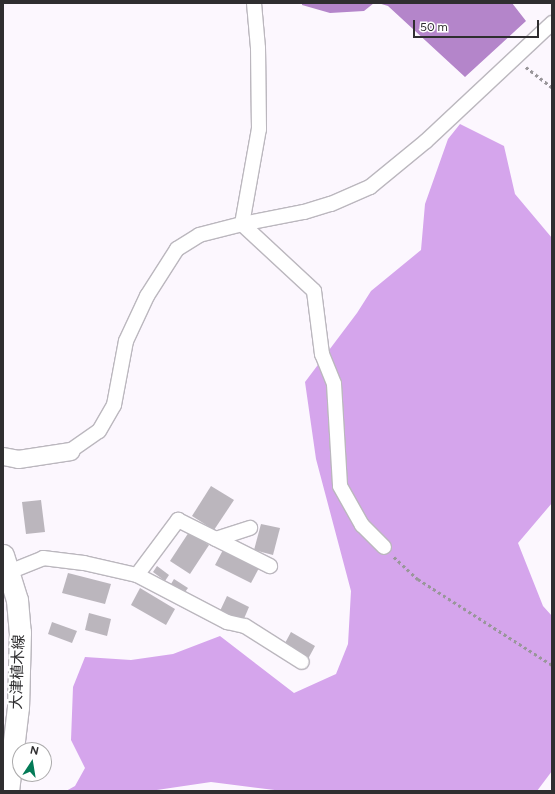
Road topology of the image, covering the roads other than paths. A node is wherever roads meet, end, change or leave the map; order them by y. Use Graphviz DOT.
graph roads {
  1 [pos="254,3"];
  2 [pos="552,23"];
  3 [pos="242,224"];
  4 [pos="70,451"];
  5 [pos="3,456"];
  6 [pos="250,528"];
  7 [pos="216,539"];
  8 [pos="384,547"];
  9 [pos="6,563"];
  10 [pos="270,566"];
  11 [pos="137,575"];
  12 [pos="302,662"];
  13 [pos="8,751"];
  14 [pos="8,791"];
  1 -- 3 [label="street"];
  2 -- 3 [label="street"];
  3 -- 4 [label="street"];
  3 -- 8 [label="street"];
  4 -- 5 [label="street"];
  6 -- 7 [label="street"];
  7 -- 10 [label="street"];
  7 -- 11 [label="street"];
  9 -- 11 [label="street"];
  9 -- 13 [label="main road, 大津植木線"];
  11 -- 12 [label="street"];
  13 -- 14 [label="main road, 大津植木線"];
}
